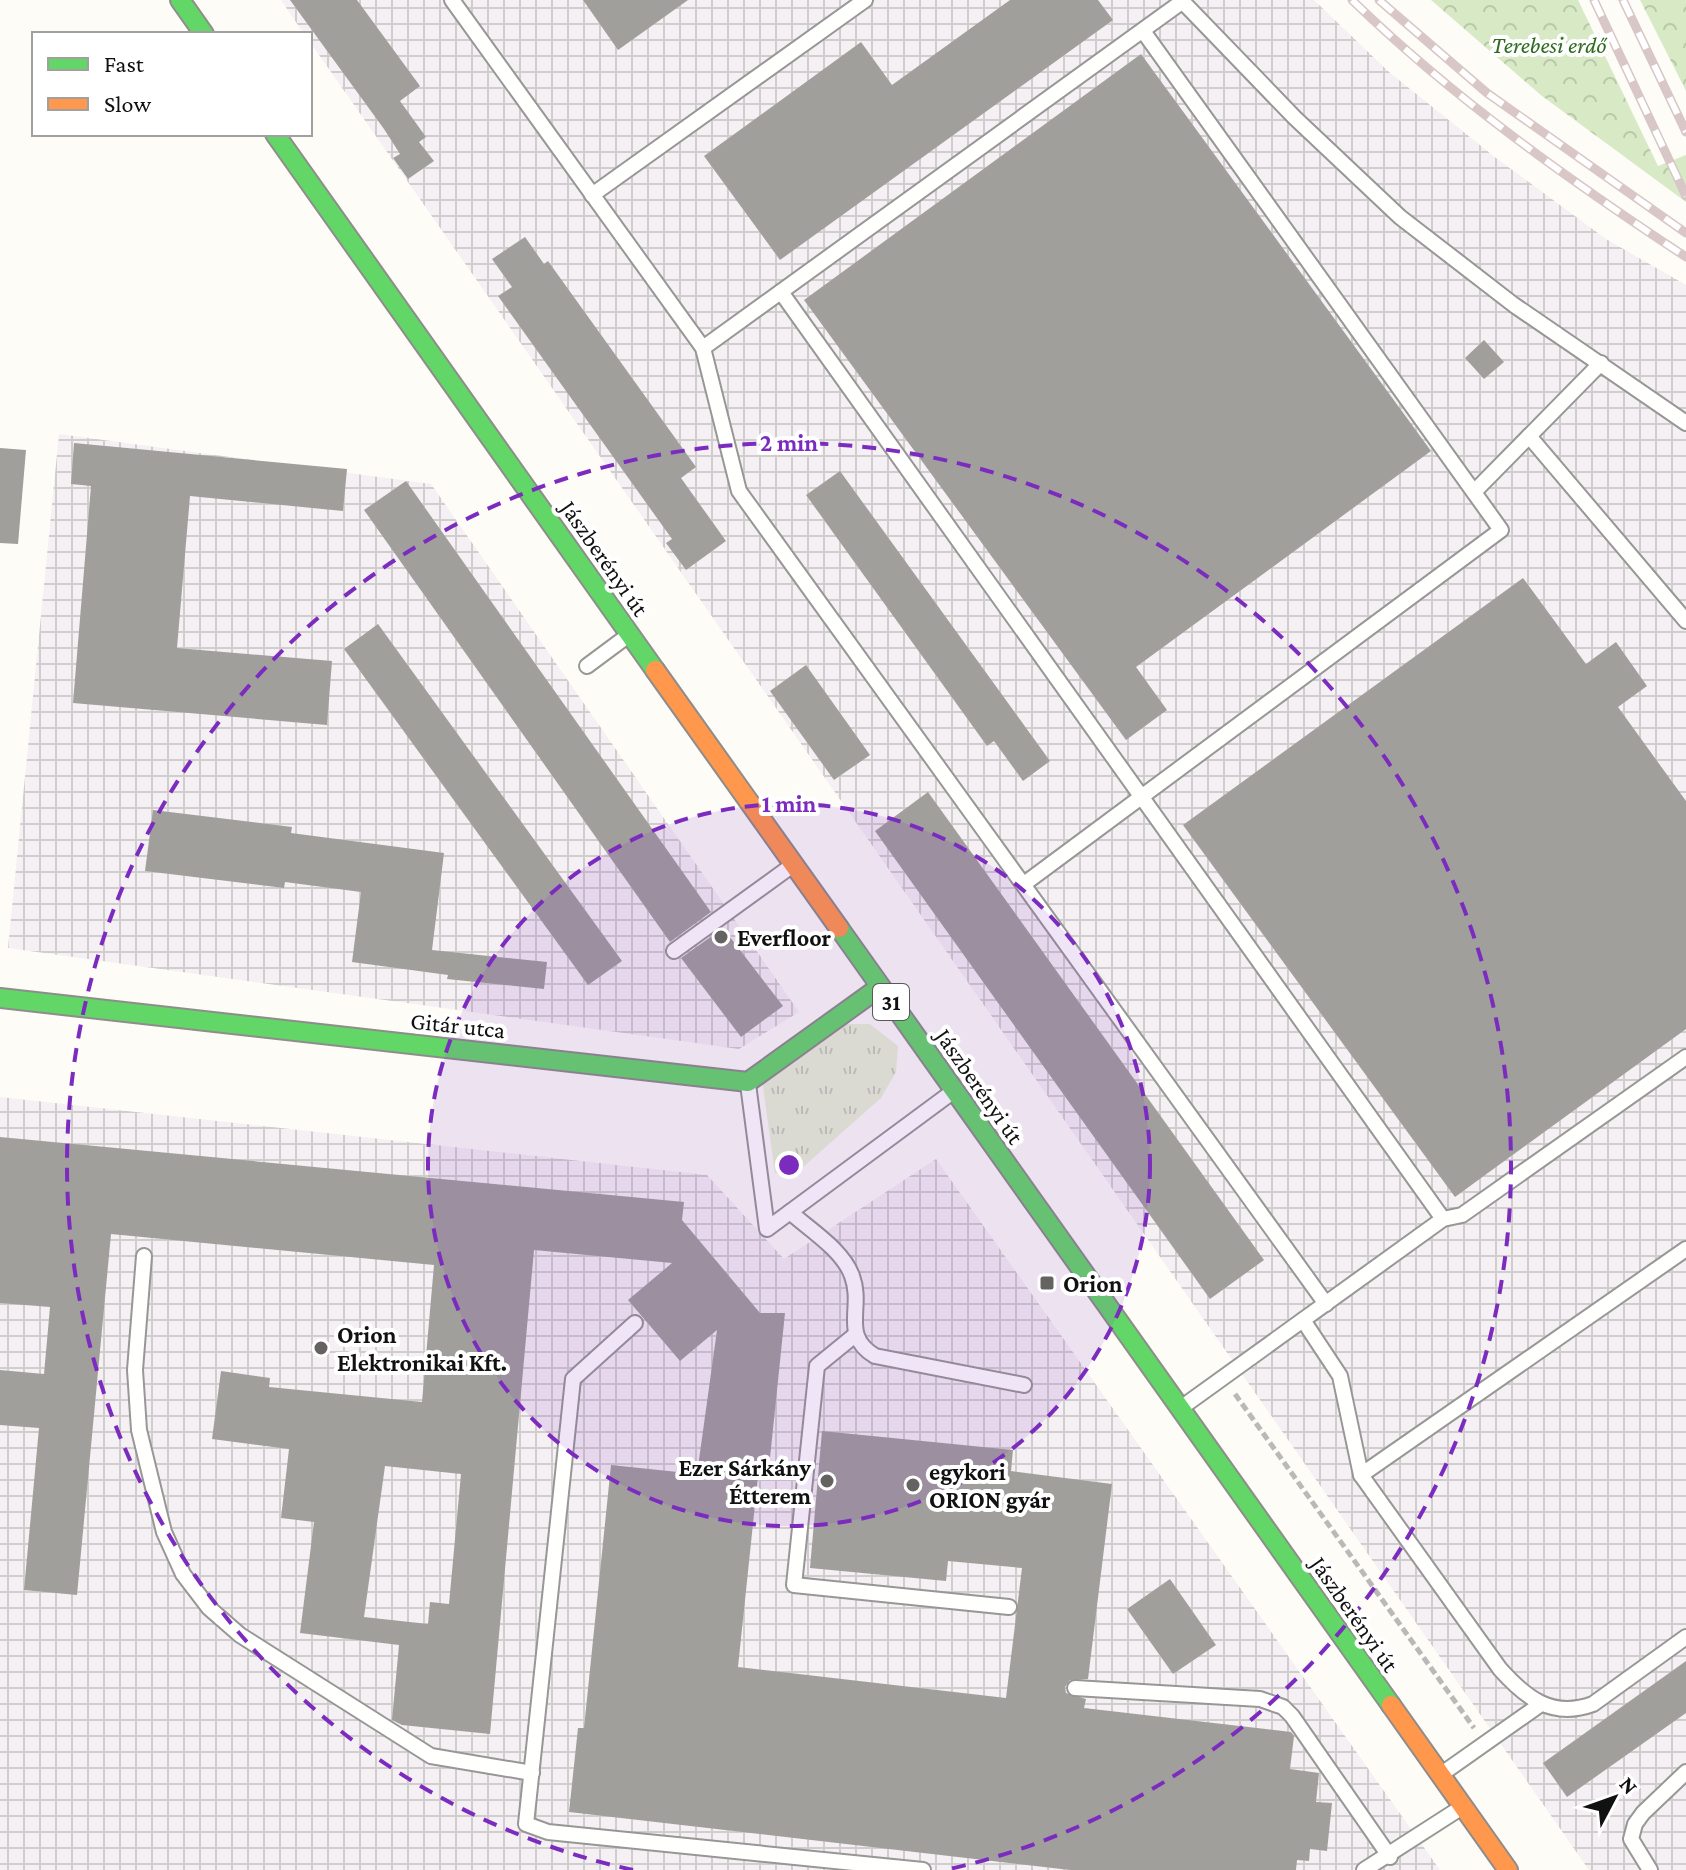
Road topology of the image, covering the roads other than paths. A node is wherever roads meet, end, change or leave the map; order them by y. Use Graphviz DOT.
graph roads {
  1 [pos="180,0"];
  2 [pos="452,0"];
  3 [pos="865,0"];
  4 [pos="1182,1"];
  5 [pos="1143,31"];
  6 [pos="203,32"];
  7 [pos="276,136"];
  8 [pos="592,195"];
  9 [pos="781,292"];
  10 [pos="703,348"];
  11 [pos="1601,363"];
  12 [pos="1686,423"];
  13 [pos="1529,436"];
  14 [pos="1474,492"];
  15 [pos="1686,621"];
  16 [pos="630,635"];
  17 [pos="587,666"];
  18 [pos="1142,798"];
  19 [pos="794,864"];
  20 [pos="1024,884"];
  21 [pos="674,951"];
  22 [pos="880,987"];
  23 [pos="0,998"];
  24 [pos="1686,1057"];
  25 [pos="748,1082"];
  26 [pos="954,1091"];
  27 [pos="790,1212"];
  28 [pos="1443,1219"];
  29 [pos="1686,1249"];
  30 [pos="144,1256"];
  31 [pos="1326,1304"];
  32 [pos="1303,1320"];
  33 [pos="635,1323"];
  34 [pos="855,1335"];
  35 [pos="1024,1385"];
  36 [pos="1180,1409"];
  37 [pos="1361,1475"];
  38 [pos="1009,1607"];
  39 [pos="1686,1637"];
  40 [pos="1075,1688"];
  41 [pos="1541,1704"];
  42 [pos="1686,1772"];
  43 [pos="532,1773"];
  44 [pos="1441,1775"];
  45 [pos="1463,1806"];
  46 [pos="1390,1857"];
  47 [pos="923,1870"];
  48 [pos="1364,1870"];
  49 [pos="1508,1870"];
  50 [pos="1650,1870"];
  1 -- 6 [label="main road"];
  2 -- 8 [label="lane"];
  3 -- 8 [label="lane"];
  4 -- 5 [label="lane"];
  4 -- 11 [label="lane"];
  5 -- 9 [label="lane"];
  5 -- 14 [label="lane"];
  7 -- 16 [label="main road, Jászberényi út / 31"];
  8 -- 10 [label="lane"];
  9 -- 10 [label="lane"];
  9 -- 18 [label="lane"];
  10 -- 20 [label="lane"];
  11 -- 12 [label="lane"];
  11 -- 13 [label="lane"];
  13 -- 14 [label="lane"];
  13 -- 15 [label="lane"];
  14 -- 18 [label="lane"];
  16 -- 17 [label="lane"];
  16 -- 19 [label="main road, Jászberényi út / 31"];
  18 -- 20 [label="lane"];
  18 -- 28 [label="lane"];
  19 -- 21 [label="lane"];
  19 -- 22 [label="main road, Jászberényi út / 31"];
  20 -- 31 [label="lane"];
  22 -- 25 [label="main road"];
  22 -- 26 [label="main road, Jászberényi út / 31"];
  23 -- 25 [label="main road, Gitár utca"];
  24 -- 28 [label="lane"];
  25 -- 27 [label="lane"];
  26 -- 27 [label="lane"];
  26 -- 36 [label="main road, Jászberényi út / 31"];
  27 -- 34 [label="lane"];
  28 -- 31 [label="lane"];
  29 -- 37 [label="lane"];
  30 -- 43 [label="lane"];
  31 -- 32 [label="lane"];
  32 -- 36 [label="lane"];
  32 -- 37 [label="lane"];
  33 -- 43 [label="lane"];
  34 -- 35 [label="lane"];
  34 -- 38 [label="lane"];
  36 -- 44 [label="main road, Jászberényi út / 31"];
  37 -- 41 [label="lane"];
  39 -- 41 [label="lane"];
  40 -- 46 [label="lane"];
  41 -- 44 [label="lane"];
  42 -- 50 [label="lane"];
  43 -- 47 [label="lane"];
  44 -- 45 [label="main road, Jászberényi út / 31"];
  45 -- 46 [label="lane"];
  45 -- 49 [label="main road, Jászberényi út / 31"];
  46 -- 48 [label="lane"];
}
